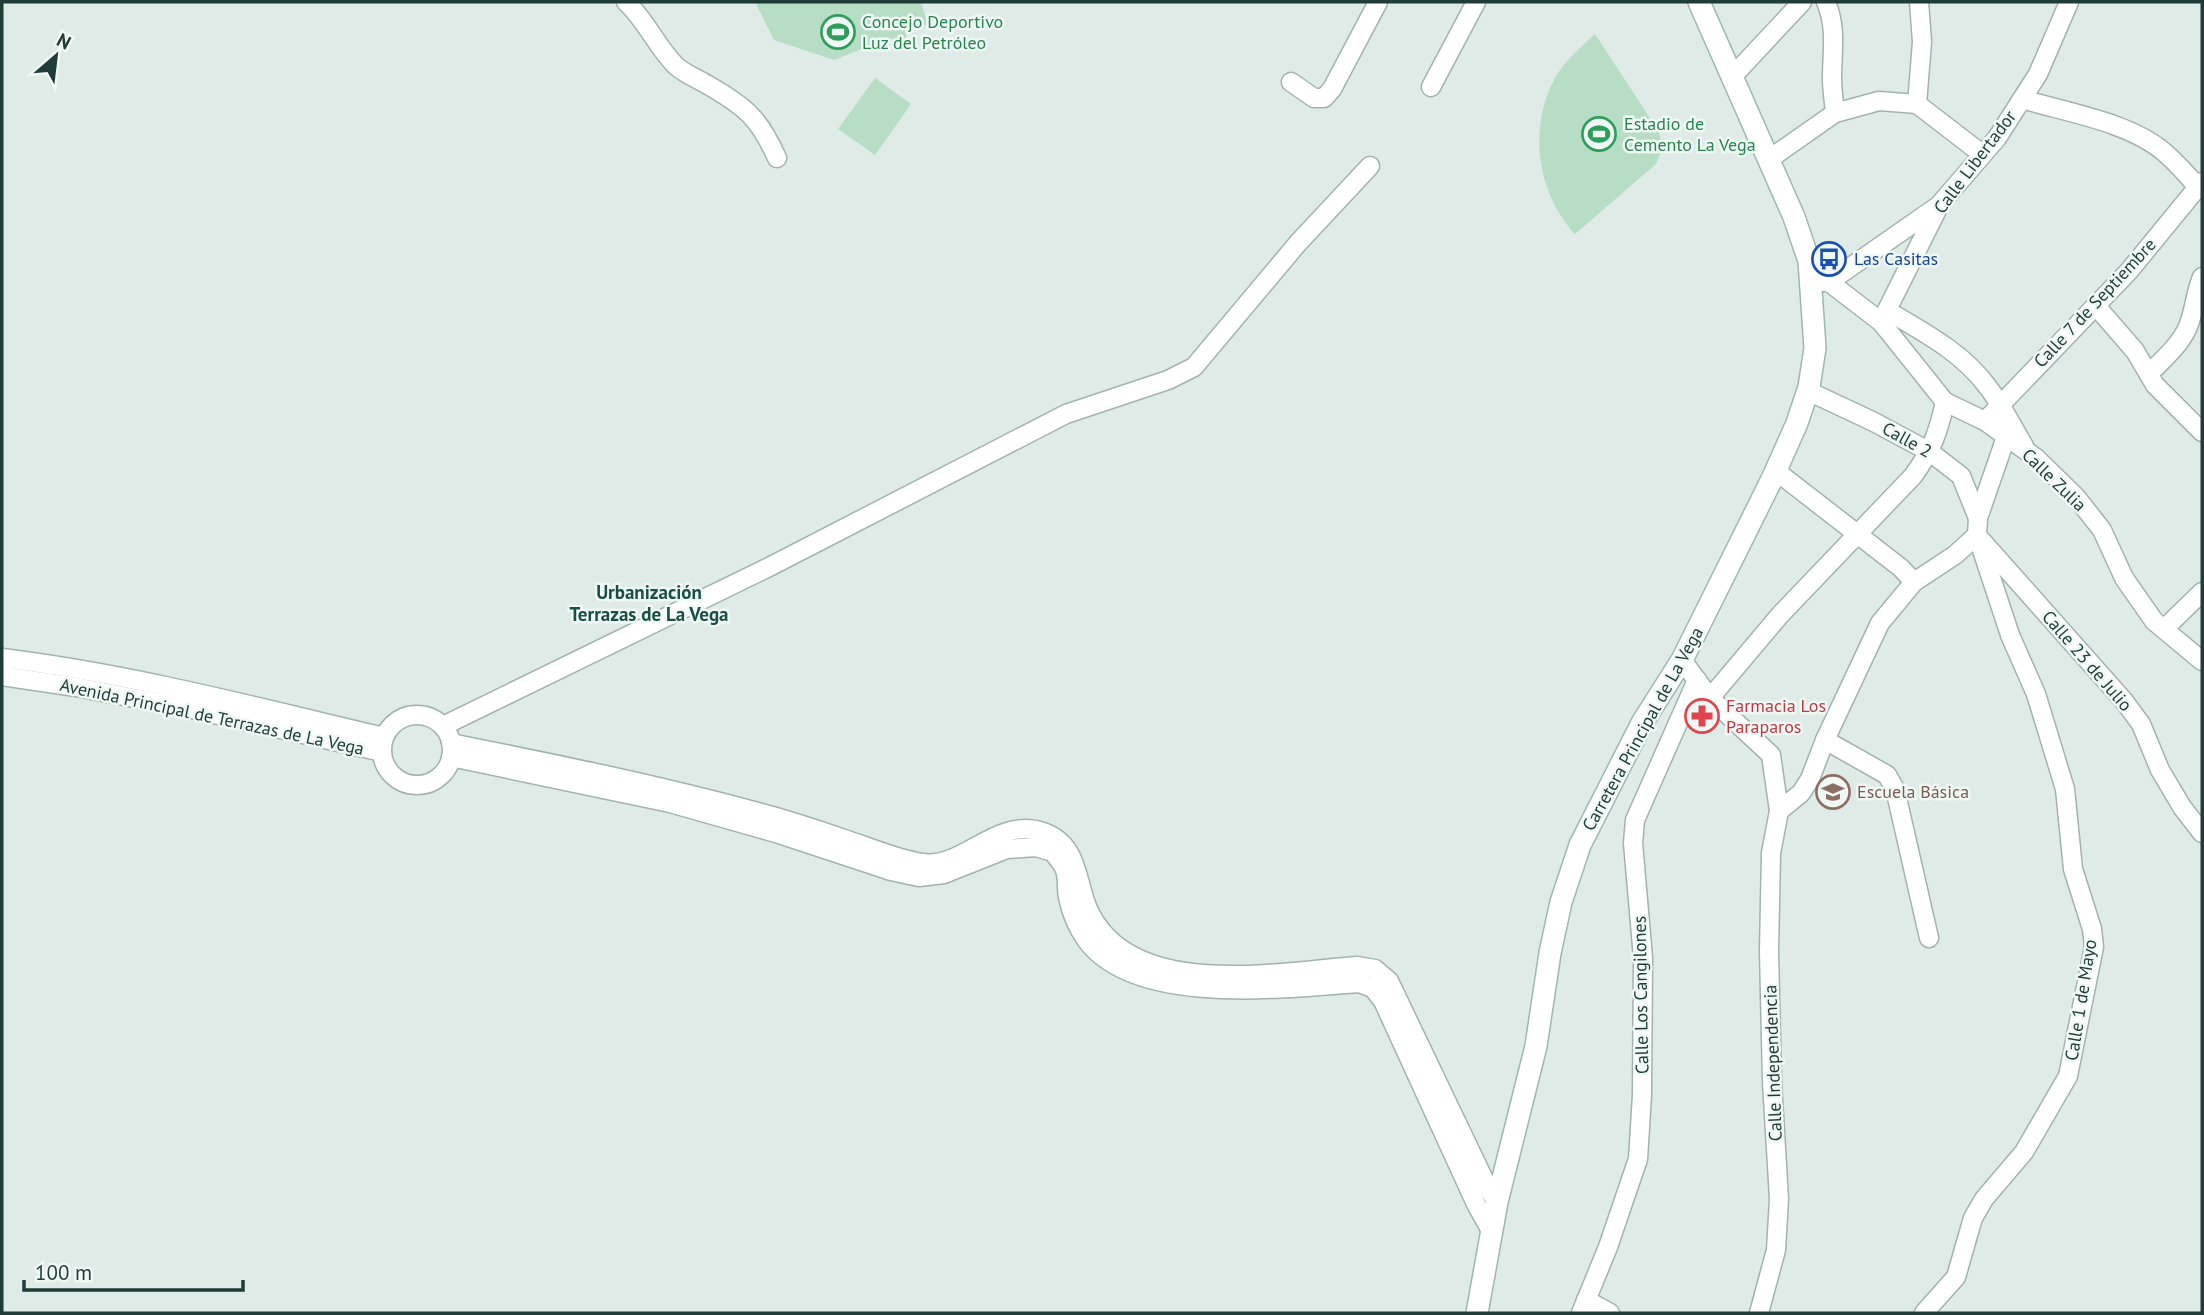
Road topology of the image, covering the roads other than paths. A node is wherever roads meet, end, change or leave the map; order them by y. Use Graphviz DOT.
graph roads {
  1 [pos="626,2"];
  2 [pos="1378,2"];
  3 [pos="1476,2"];
  4 [pos="1699,2"];
  5 [pos="1802,2"];
  6 [pos="1826,2"];
  7 [pos="1919,2"];
  8 [pos="2069,2"];
  9 [pos="1731,78"];
  10 [pos="1291,82"];
  11 [pos="1431,87"];
  12 [pos="2022,99"];
  13 [pos="1917,103"];
  14 [pos="1835,113"];
  15 [pos="1982,153"];
  16 [pos="777,158"];
  17 [pos="1768,160"];
  18 [pos="1370,166"];
  19 [pos="2200,185"];
  20 [pos="1940,204"];
  21 [pos="2202,277"];
  22 [pos="1819,282"];
  23 [pos="2096,306"];
  24 [pos="1884,316"];
  25 [pos="2150,374"];
  26 [pos="1808,391"];
  27 [pos="1945,402"];
  28 [pos="2001,405"];
  29 [pos="1985,421"];
  30 [pos="2202,432"];
  31 [pos="2006,437"];
  32 [pos="1930,452"];
  33 [pos="2027,452"];
  34 [pos="1776,471"];
  35 [pos="1977,526"];
  36 [pos="1859,534"];
  37 [pos="1914,582"];
  38 [pos="2202,592"];
  39 [pos="2164,629"];
  40 [pos="2,658"];
  41 [pos="1682,660"];
  42 [pos="2202,661"];
  43 [pos="2,676"];
  44 [pos="1697,680"];
  45 [pos="1710,698"];
  46 [pos="443,726"];
  47 [pos="1825,740"];
  48 [pos="383,744"];
  49 [pos="451,750"];
  50 [pos="1779,811"];
  51 [pos="2202,833"];
  52 [pos="1929,938"];
  53 [pos="1497,1202"];
  54 [pos="1491,1231"];
  55 [pos="1584,1307"];
  56 [pos="1477,1313"];
  57 [pos="1611,1313"];
  58 [pos="1759,1313"];
  59 [pos="1924,1313"];
  1 -- 16 [label="street"];
  2 -- 10 [label="street"];
  3 -- 11 [label="street"];
  4 -- 9 [label="street, Carretera Principal de La Vega"];
  5 -- 9 [label="street"];
  6 -- 14 [label="street"];
  7 -- 13 [label="street"];
  8 -- 12 [label="street, Calle Libertador"];
  9 -- 17 [label="street, Carretera Principal de La Vega"];
  12 -- 15 [label="street, Calle Libertador"];
  12 -- 19 [label="street"];
  13 -- 14 [label="street"];
  13 -- 15 [label="street"];
  14 -- 17 [label="street"];
  15 -- 20 [label="street, Calle Libertador"];
  17 -- 22 [label="street, Carretera Principal de La Vega"];
  18 -- 46 [label="street"];
  19 -- 23 [label="street, Calle 7 de Septiembre"];
  20 -- 22 [label="street"];
  20 -- 24 [label="street, Calle Libertador"];
  21 -- 25 [label="street"];
  22 -- 24 [label="street"];
  22 -- 26 [label="street, Carretera Principal de La Vega"];
  23 -- 25 [label="street"];
  23 -- 28 [label="street, Calle 7 de Septiembre"];
  24 -- 27 [label="street, Calle Zulia"];
  24 -- 28 [label="street"];
  25 -- 30 [label="street"];
  26 -- 32 [label="street, Calle 2"];
  26 -- 34 [label="street, Carretera Principal de La Vega"];
  27 -- 29 [label="street, Calle Zulia"];
  27 -- 32 [label="street"];
  28 -- 29 [label="street, Calle 7 de Septiembre"];
  28 -- 33 [label="street"];
  29 -- 31 [label="street, Calle Zulia"];
  31 -- 33 [label="street, Calle Zulia"];
  31 -- 35 [label="street"];
  32 -- 35 [label="street, Calle 2"];
  32 -- 36 [label="street"];
  33 -- 39 [label="street, Calle Zulia"];
  34 -- 36 [label="street"];
  34 -- 41 [label="street, Carretera Principal de La Vega"];
  35 -- 37 [label="street"];
  35 -- 51 [label="street, Calle 23 de Julio"];
  35 -- 59 [label="street, Calle 1 de Mayo"];
  36 -- 37 [label="street"];
  36 -- 45 [label="street"];
  37 -- 47 [label="street"];
  38 -- 39 [label="street"];
  39 -- 42 [label="street, Calle Zulia"];
  40 -- 48 [label="street, Avenida Principal de Terrazas de La Vega"];
  41 -- 44 [label="street, Calle Independencia"];
  41 -- 53 [label="street, Carretera Principal de La Vega"];
  43 -- 48 [label="street, Avenida Principal de Terrazas de La Vega"];
  44 -- 45 [label="street, Calle Independencia"];
  44 -- 55 [label="street, Calle Los Cangilones"];
  45 -- 50 [label="street, Calle Independencia"];
  46 -- 48 [label="street, Avenida Principal de Terrazas de La Vega"];
  46 -- 49 [label="street"];
  47 -- 50 [label="street"];
  47 -- 52 [label="street"];
  48 -- 49 [label="street, Avenida Principal de Terrazas de La Vega"];
  49 -- 53 [label="street"];
  49 -- 54 [label="street"];
  50 -- 58 [label="street, Calle Independencia"];
  53 -- 54 [label="street, Carretera Principal de La Vega"];
  54 -- 56 [label="street, Carretera Principal de La Vega"];
  55 -- 57 [label="street"];
}
